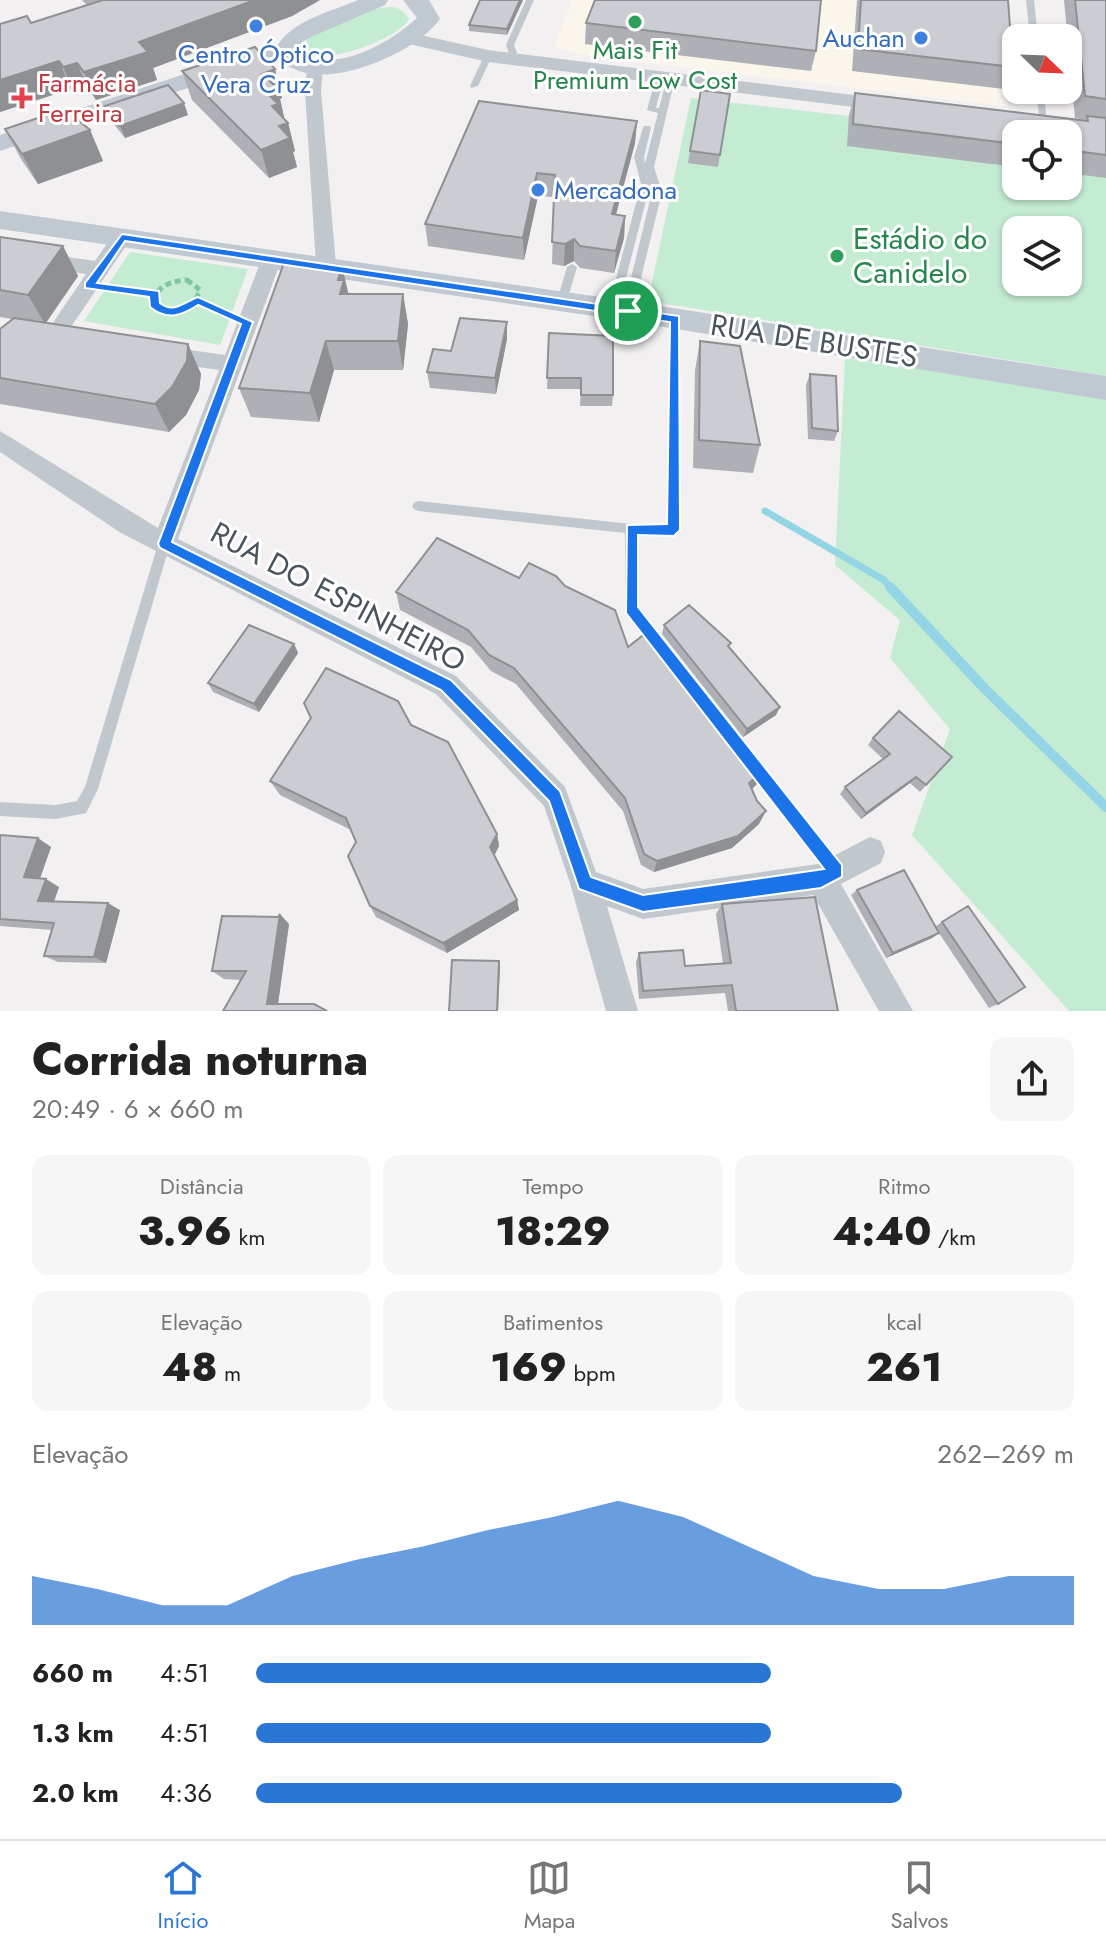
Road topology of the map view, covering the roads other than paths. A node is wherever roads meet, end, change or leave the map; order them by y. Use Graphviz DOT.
graph roads {
  1 [pos="377,0"];
  2 [pos="414,0"];
  3 [pos="530,0"];
  4 [pos="1030,0"];
  5 [pos="1033,24"];
  6 [pos="407,38"];
  7 [pos="285,53"];
  8 [pos="488,56"];
  9 [pos="515,59"];
  10 [pos="315,68"];
  11 [pos="666,77"];
  12 [pos="474,86"];
  13 [pos="916,109"];
  14 [pos="647,128"];
  15 [pos="0,143"];
  16 [pos="0,220"];
  17 [pos="122,237"];
  18 [pos="0,254"];
  19 [pos="272,258"];
  20 [pos="326,265"];
  21 [pos="572,267"];
  22 [pos="95,277"];
  23 [pos="562,301"];
  24 [pos="620,310"];
  25 [pos="675,319"];
  26 [pos="26,334"];
  27 [pos="53,338"];
  28 [pos="83,342"];
  29 [pos="142,351"];
  30 [pos="232,364"];
  31 [pos="1106,388"];
  32 [pos="0,440"];
  33 [pos="418,506"];
  34 [pos="631,529"];
  35 [pos="164,544"];
  36 [pos="670,659"];
  37 [pos="738,746"];
  38 [pos="0,809"];
  39 [pos="870,852"];
  40 [pos="828,875"];
  41 [pos="585,883"];
  42 [pos="622,1011"];
  43 [pos="897,1011"];
  1 -- 7 [label="main road"];
  2 -- 6 [label="main road"];
  3 -- 9 [label="lane"];
  4 -- 5 [label="lane"];
  6 -- 8 [label="street"];
  6 -- 10 [label="main road"];
  7 -- 10 [label="main road"];
  7 -- 15 [label="main road"];
  8 -- 9 [label="street"];
  8 -- 12 [label="lane"];
  9 -- 11 [label="street"];
  10 -- 20 [label="street"];
  11 -- 13 [label="street"];
  11 -- 24 [label="lane"];
  14 -- 24 [label="lane"];
  16 -- 17 [label="main road, RUA DE BUSTES"];
  17 -- 19 [label="main road, RUA DE BUSTES"];
  17 -- 22 [label="street"];
  18 -- 22 [label="street"];
  19 -- 20 [label="main road, RUA DE BUSTES"];
  19 -- 30 [label="street"];
  20 -- 23 [label="main road, RUA DE BUSTES"];
  21 -- 23 [label="lane"];
  22 -- 27 [label="street"];
  23 -- 24 [label="main road, RUA DE BUSTES"];
  24 -- 25 [label="main road, RUA DE BUSTES"];
  25 -- 31 [label="main road, RUA DE BUSTES"];
  25 -- 34 [label="lane"];
  26 -- 27 [label="street"];
  27 -- 28 [label="street"];
  29 -- 30 [label="street"];
  30 -- 35 [label="street"];
  32 -- 35 [label="street, RUA DO ESPINHEIRO"];
  33 -- 34 [label="lane"];
  34 -- 36 [label="lane"];
  35 -- 38 [label="lane"];
  35 -- 41 [label="street, RUA DO ESPINHEIRO"];
  37 -- 40 [label="lane"];
  39 -- 40 [label="street"];
  40 -- 41 [label="street"];
  40 -- 43 [label="street"];
  41 -- 42 [label="street, RUA DO ESPINHEIRO"];
}
